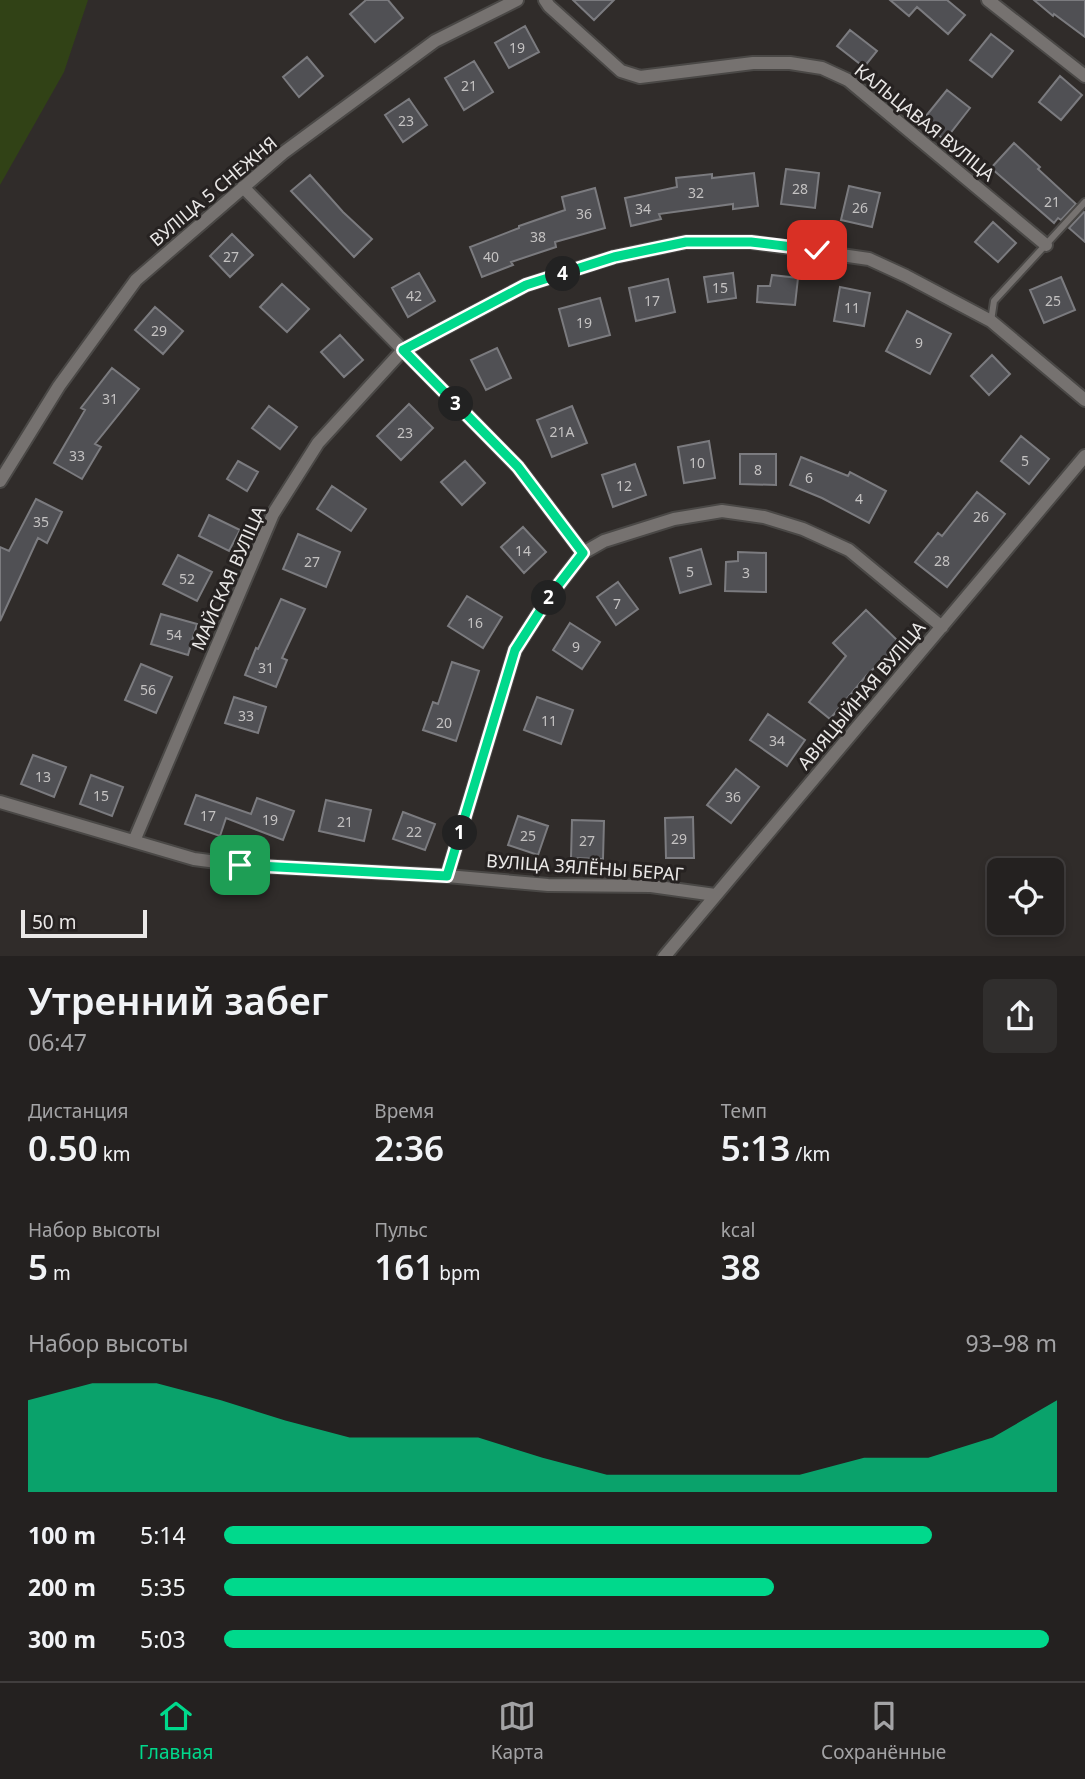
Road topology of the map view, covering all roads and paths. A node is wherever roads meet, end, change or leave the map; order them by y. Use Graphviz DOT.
graph roads {
  1 [pos="517,0"];
  2 [pos="545,0"];
  3 [pos="988,0"];
  4 [pos="1085,76"];
  5 [pos="243,187"];
  6 [pos="1085,202"];
  7 [pos="1046,245"];
  8 [pos="991,321"];
  9 [pos="403,350"];
  10 [pos="1085,400"];
  11 [pos="1085,456"];
  12 [pos="0,481"];
  13 [pos="583,553"];
  14 [pos="942,627"];
  15 [pos="0,802"];
  16 [pos="134,841"];
  17 [pos="447,876"];
  18 [pos="715,895"];
  19 [pos="665,956"];
  1 -- 5 [label="street, ВУЛІЦА 5 СНЕЖНЯ"];
  2 -- 7 [label="street, КАЛЬЦАВАЯ ВУЛІЦА"];
  3 -- 4 [label="street"];
  5 -- 9 [label="street"];
  5 -- 12 [label="street, ВУЛІЦА 5 СНЕЖНЯ"];
  6 -- 7 [label="lane"];
  7 -- 8 [label="lane"];
  8 -- 9 [label="street, МАЙСКАЯ ВУЛІЦА"];
  8 -- 10 [label="street, МАЙСКАЯ ВУЛІЦА"];
  9 -- 13 [label="street"];
  9 -- 16 [label="street, МАЙСКАЯ ВУЛІЦА"];
  11 -- 14 [label="street, АВІЯЦЫЙНАЯ ВУЛІЦА"];
  13 -- 14 [label="street"];
  13 -- 17 [label="street"];
  14 -- 18 [label="street, АВІЯЦЫЙНАЯ ВУЛІЦА"];
  15 -- 16 [label="street, ВУЛІЦА ЗЯЛЁНЫ БЕРАГ"];
  16 -- 17 [label="street, ВУЛІЦА ЗЯЛЁНЫ БЕРАГ"];
  17 -- 18 [label="street, ВУЛІЦА ЗЯЛЁНЫ БЕРАГ"];
  18 -- 19 [label="street, АВІЯЦЫЙНАЯ ВУЛІЦА"];
}
